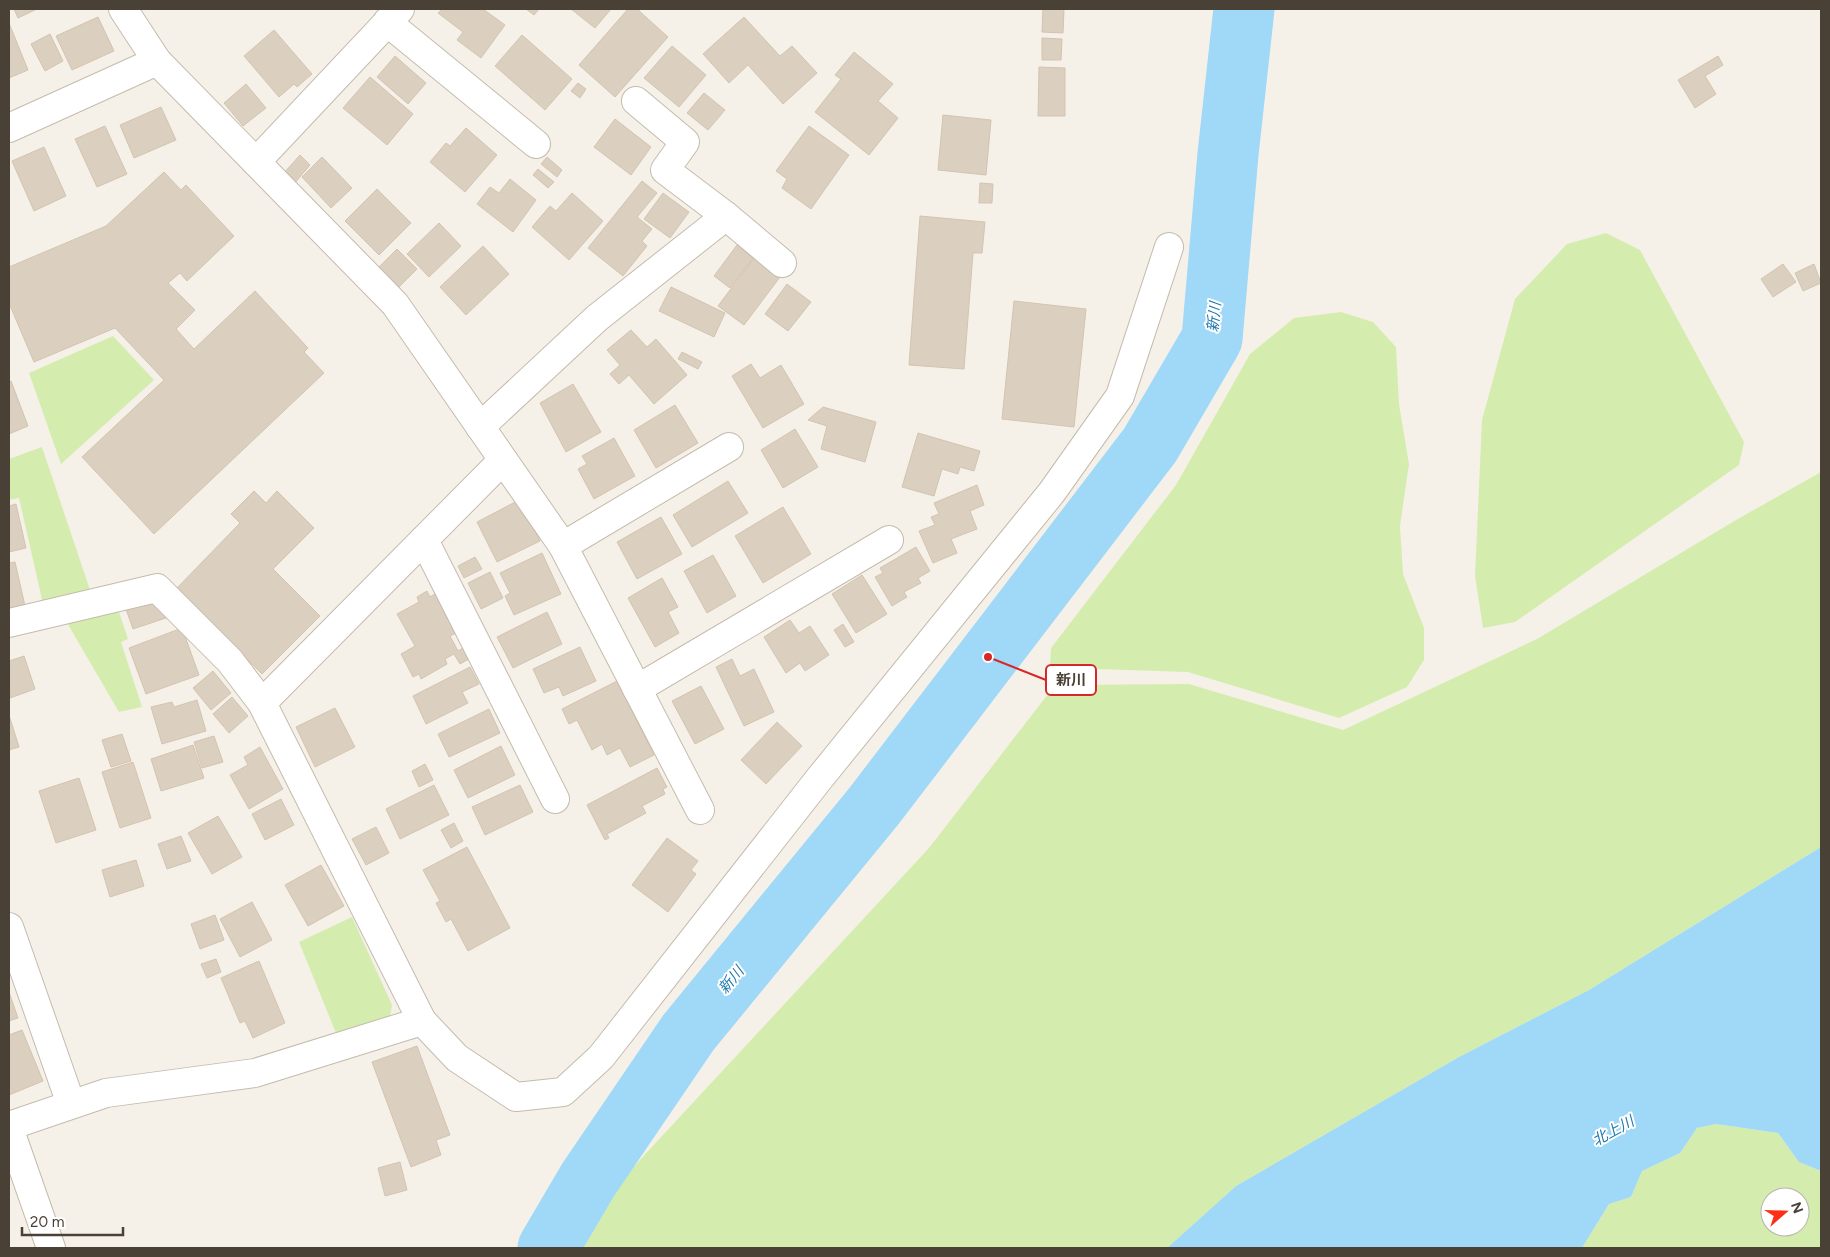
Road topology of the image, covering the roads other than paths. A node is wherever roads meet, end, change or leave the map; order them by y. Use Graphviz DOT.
graph roads {
  1 [pos="123,9"];
  2 [pos="394,15"];
  3 [pos="157,61"];
  4 [pos="636,101"];
  5 [pos="9,128"];
  6 [pos="536,144"];
  7 [pos="256,162"];
  8 [pos="726,216"];
  9 [pos="1169,247"];
  10 [pos="782,262"];
  11 [pos="480,427"];
  12 [pos="729,446"];
  13 [pos="502,460"];
  14 [pos="424,540"];
  15 [pos="889,540"];
  16 [pos="563,546"];
  17 [pos="9,623"];
  18 [pos="637,689"];
  19 [pos="262,703"];
  20 [pos="555,799"];
  21 [pos="700,810"];
  22 [pos="9,927"];
  23 [pos="422,1021"];
  24 [pos="71,1104"];
  25 [pos="9,1127"];
  26 [pos="51,1248"];
  1 -- 3 [label="street"];
  2 -- 6 [label="street"];
  2 -- 7 [label="street"];
  3 -- 5 [label="street"];
  3 -- 7 [label="street"];
  4 -- 8 [label="street"];
  7 -- 11 [label="street"];
  8 -- 10 [label="street"];
  8 -- 11 [label="street"];
  9 -- 23 [label="street"];
  11 -- 13 [label="street"];
  12 -- 16 [label="street"];
  13 -- 14 [label="street"];
  13 -- 16 [label="street"];
  14 -- 19 [label="street"];
  14 -- 20 [label="street"];
  15 -- 18 [label="street"];
  16 -- 18 [label="street"];
  17 -- 19 [label="street"];
  18 -- 21 [label="street"];
  19 -- 23 [label="street"];
  22 -- 24 [label="street"];
  23 -- 24 [label="street"];
  24 -- 25 [label="street"];
  25 -- 26 [label="street"];
}
